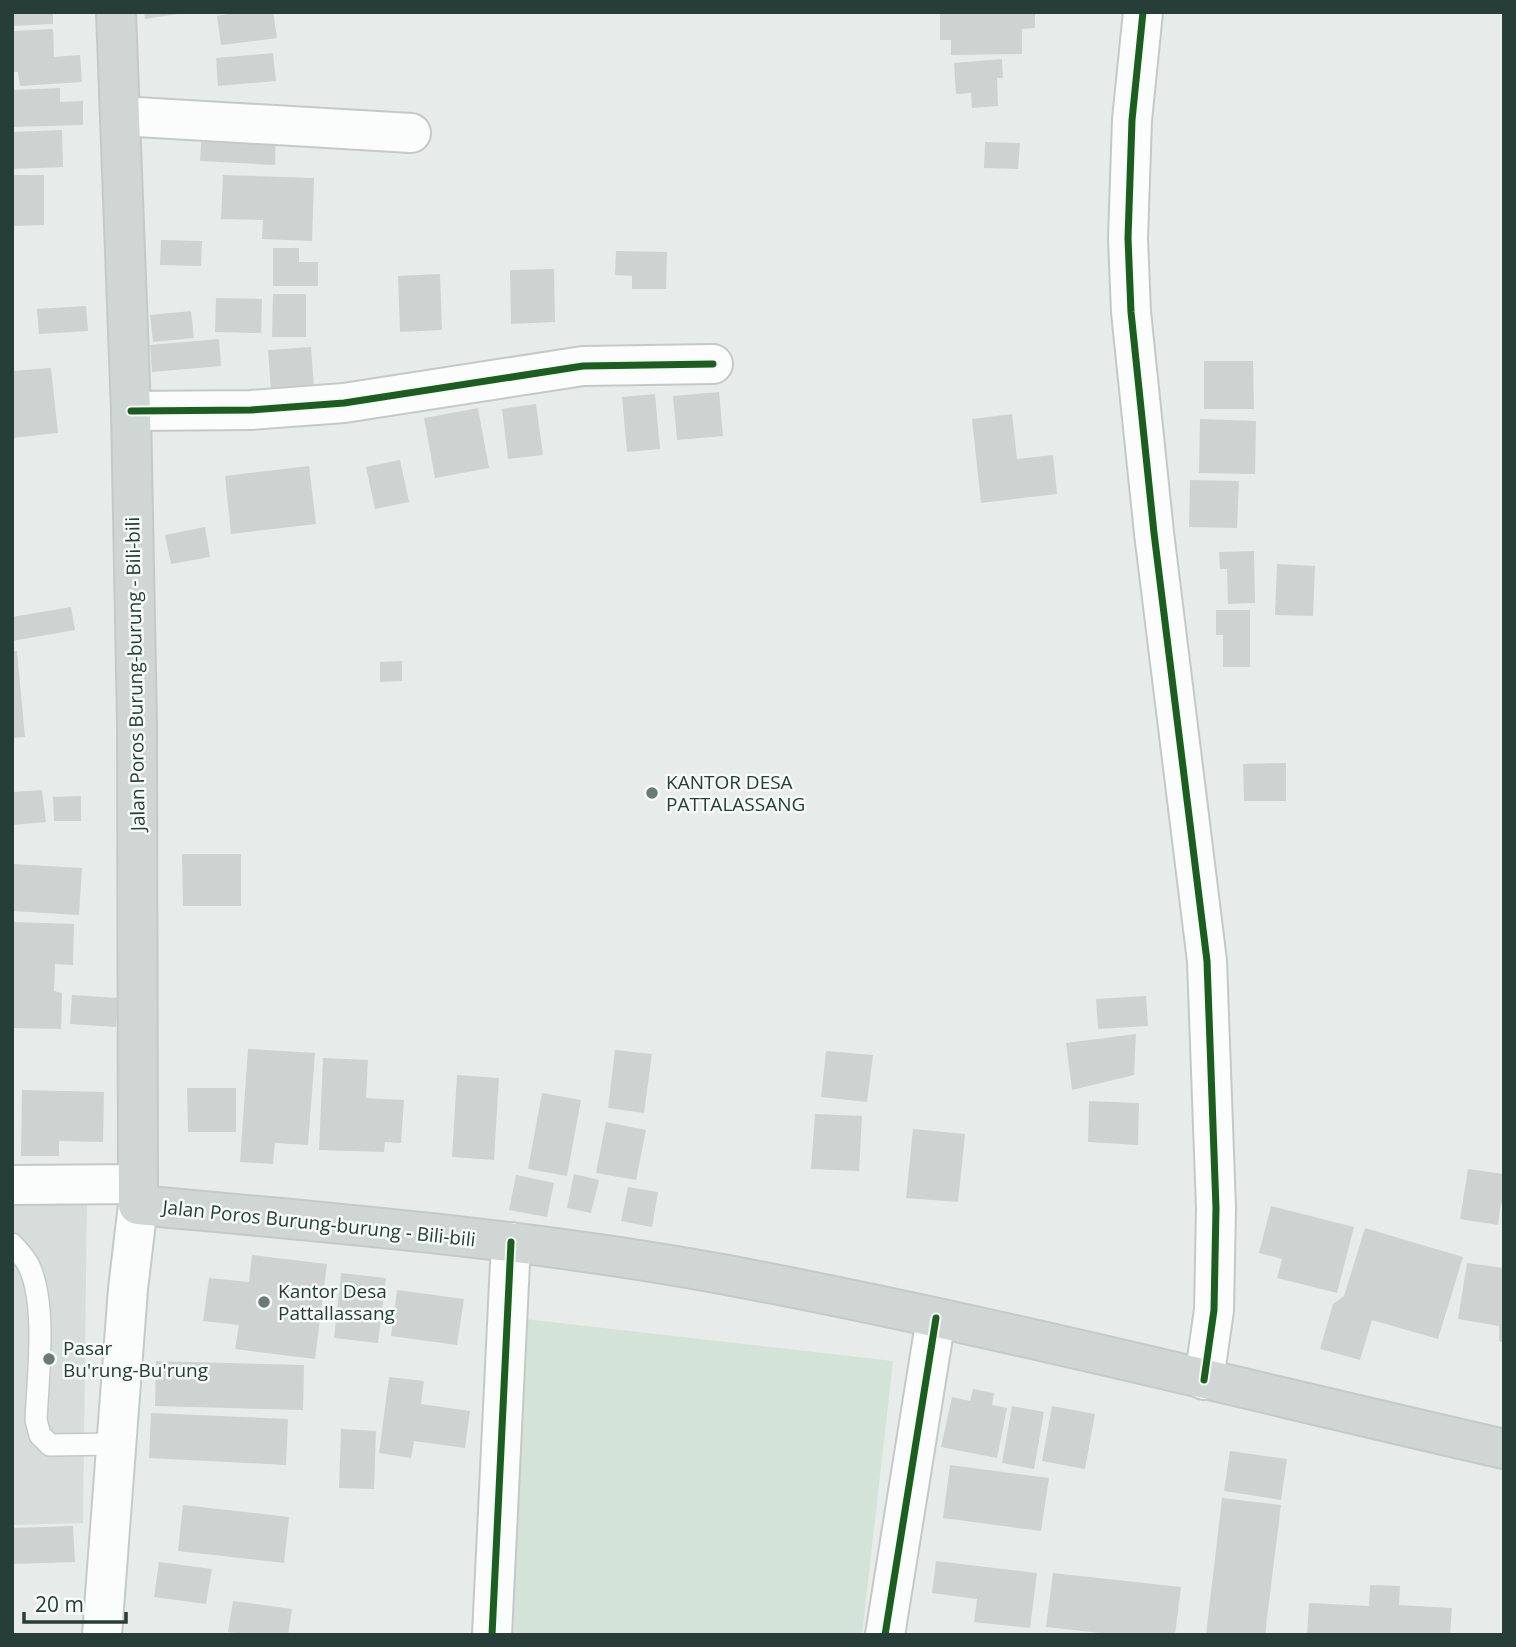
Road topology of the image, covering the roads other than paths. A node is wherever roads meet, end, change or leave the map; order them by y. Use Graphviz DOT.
graph roads {
  1 [pos="116,12"];
  2 [pos="1143,12"];
  3 [pos="120,116"];
  4 [pos="411,133"];
  5 [pos="713,364"];
  6 [pos="131,411"];
  7 [pos="12,1185"];
  8 [pos="138,1195"];
  9 [pos="511,1242"];
  10 [pos="12,1244"];
  11 [pos="936,1318"];
  12 [pos="1204,1380"];
  13 [pos="117,1444"];
  14 [pos="1504,1449"];
  15 [pos="102,1635"];
  16 [pos="492,1635"];
  17 [pos="885,1635"];
  1 -- 3 [label="main road, Jalan Poros Burung-burung - Bili-bili"];
  2 -- 12 [label="street"];
  3 -- 4 [label="street"];
  3 -- 6 [label="main road, Jalan Poros Burung-burung - Bili-bili"];
  5 -- 6 [label="street"];
  6 -- 8 [label="main road, Jalan Poros Burung-burung - Bili-bili"];
  7 -- 8 [label="street"];
  8 -- 9 [label="main road, Jalan Poros Burung-burung - Bili-bili"];
  8 -- 13 [label="street"];
  9 -- 11 [label="main road, Jalan Poros Burung-burung - Bili-bili"];
  9 -- 16 [label="street"];
  10 -- 13 [label="lane"];
  11 -- 12 [label="main road, Jalan Poros Burung-burung - Bili-bili"];
  11 -- 17 [label="street"];
  12 -- 14 [label="main road, Jalan Poros Burung-burung - Bili-bili"];
  13 -- 15 [label="street"];
}
